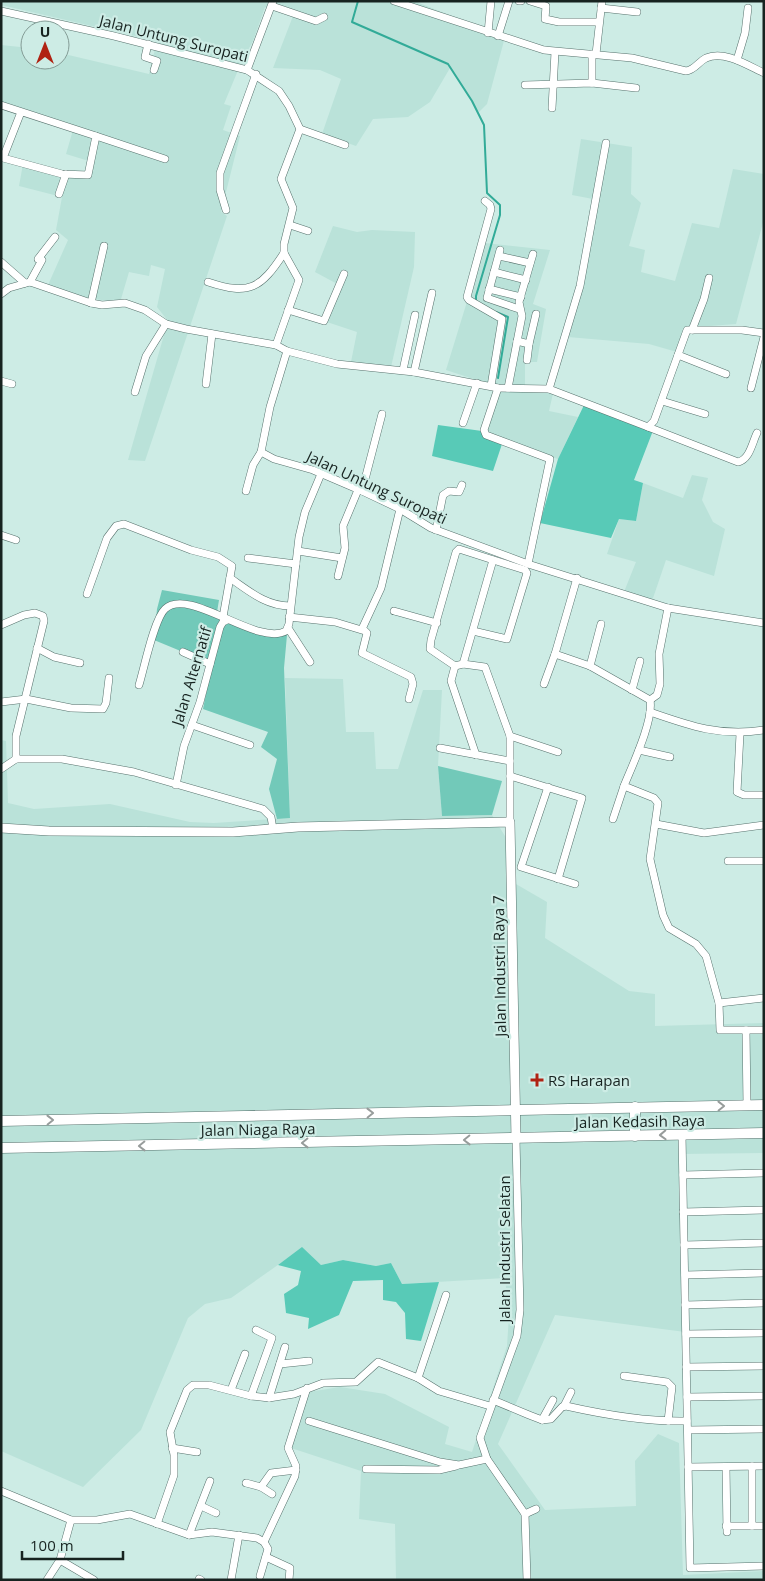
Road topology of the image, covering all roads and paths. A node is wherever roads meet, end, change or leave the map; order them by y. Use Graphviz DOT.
graph roads {
  1 [pos="394,1"];
  2 [pos="491,1"];
  3 [pos="509,1"];
  4 [pos="532,2"];
  5 [pos="403,3"];
  6 [pos="273,4"];
  7 [pos="601,5"];
  8 [pos="748,8"];
  9 [pos="1,11"];
  10 [pos="637,12"];
  11 [pos="324,17"];
  12 [pos="599,22"];
  13 [pos="488,33"];
  14 [pos="498,36"];
  15 [pos="148,44"];
  16 [pos="555,52"];
  17 [pos="594,54"];
  18 [pos="737,60"];
  19 [pos="154,70"];
  20 [pos="247,70"];
  21 [pos="764,73"];
  22 [pos="256,74"];
  23 [pos="592,83"];
  24 [pos="554,84"];
  25 [pos="525,85"];
  26 [pos="636,88"];
  27 [pos="1,105"];
  28 [pos="552,108"];
  29 [pos="21,112"];
  30 [pos="300,129"];
  31 [pos="96,136"];
  32 [pos="606,143"];
  33 [pos="345,145"];
  34 [pos="166,159"];
  35 [pos="66,174"];
  36 [pos="60,194"];
  37 [pos="485,201"];
  38 [pos="226,210"];
  39 [pos="290,225"];
  40 [pos="308,231"];
  41 [pos="55,237"];
  42 [pos="104,246"];
  43 [pos="284,253"];
  44 [pos="533,254"];
  45 [pos="1,262"];
  46 [pos="530,263"];
  47 [pos="494,272"];
  48 [pos="344,274"];
  49 [pos="709,278"];
  50 [pos="526,280"];
  51 [pos="208,282"];
  52 [pos="28,283"];
  53 [pos="489,289"];
  54 [pos="432,293"];
  55 [pos="1,294"];
  56 [pos="521,297"];
  57 [pos="91,303"];
  58 [pos="519,309"];
  59 [pos="288,310"];
  60 [pos="536,314"];
  61 [pos="415,315"];
  62 [pos="166,324"];
  63 [pos="692,330"];
  64 [pos="212,334"];
  65 [pos="764,335"];
  66 [pos="517,341"];
  67 [pos="530,344"];
  68 [pos="276,345"];
  69 [pos="287,351"];
  70 [pos="678,355"];
  71 [pos="527,360"];
  72 [pos="404,370"];
  73 [pos="414,372"];
  74 [pos="726,374"];
  75 [pos="1,381"];
  76 [pos="477,383"];
  77 [pos="12,384"];
  78 [pos="206,384"];
  79 [pos="494,387"];
  80 [pos="508,388"];
  81 [pos="751,388"];
  82 [pos="550,389"];
  83 [pos="135,392"];
  84 [pos="662,401"];
  85 [pos="382,414"];
  86 [pos="705,414"];
  87 [pos="463,423"];
  88 [pos="648,427"];
  89 [pos="757,433"];
  90 [pos="261,452"];
  91 [pos="322,474"];
  92 [pos="462,485"];
  93 [pos="246,491"];
  94 [pos="360,491"];
  95 [pos="400,509"];
  96 [pos="436,530"];
  97 [pos="1,535"];
  98 [pos="16,540"];
  99 [pos="298,551"];
  100 [pos="248,558"];
  101 [pos="342,558"];
  102 [pos="493,560"];
  103 [pos="296,564"];
  104 [pos="528,564"];
  105 [pos="338,576"];
  106 [pos="230,578"];
  107 [pos="577,578"];
  108 [pos="87,594"];
  109 [pos="290,606"];
  110 [pos="668,608"];
  111 [pos="394,610"];
  112 [pos="289,617"];
  113 [pos="225,618"];
  114 [pos="436,623"];
  115 [pos="764,623"];
  116 [pos="601,624"];
  117 [pos="1,625"];
  118 [pos="288,628"];
  119 [pos="362,629"];
  120 [pos="473,631"];
  121 [pos="37,648"];
  122 [pos="183,652"];
  123 [pos="555,654"];
  124 [pos="640,661"];
  125 [pos="310,662"];
  126 [pos="80,663"];
  127 [pos="210,664"];
  128 [pos="463,664"];
  129 [pos="455,666"];
  130 [pos="590,666"];
  131 [pos="109,678"];
  132 [pos="544,684"];
  133 [pos="139,685"];
  134 [pos="632,690"];
  135 [pos="26,699"];
  136 [pos="409,699"];
  137 [pos="650,700"];
  138 [pos="1,702"];
  139 [pos="650,712"];
  140 [pos="192,725"];
  141 [pos="764,730"];
  142 [pos="740,734"];
  143 [pos="510,736"];
  144 [pos="250,746"];
  145 [pos="440,748"];
  146 [pos="639,750"];
  147 [pos="558,752"];
  148 [pos="476,755"];
  149 [pos="670,757"];
  150 [pos="16,759"];
  151 [pos="510,761"];
  152 [pos="1,769"];
  153 [pos="510,776"];
  154 [pos="176,785"];
  155 [pos="624,786"];
  156 [pos="548,787"];
  157 [pos="764,794"];
  158 [pos="613,819"];
  159 [pos="510,822"];
  160 [pos="656,824"];
  161 [pos="764,825"];
  162 [pos="1,828"];
  163 [pos="273,829"];
  164 [pos="728,861"];
  165 [pos="764,861"];
  166 [pos="558,879"];
  167 [pos="575,884"];
  168 [pos="764,998"];
  169 [pos="719,1003"];
  170 [pos="746,1030"];
  171 [pos="764,1030"];
  172 [pos="747,1105"];
  173 [pos="764,1105"];
  174 [pos="635,1108"];
  175 [pos="515,1110"];
  176 [pos="1,1122"];
  177 [pos="764,1133"];
  178 [pos="682,1135"];
  179 [pos="635,1136"];
  180 [pos="516,1139"];
  181 [pos="1,1148"];
  182 [pos="764,1172"];
  183 [pos="683,1175"];
  184 [pos="764,1210"];
  185 [pos="683,1212"];
  186 [pos="764,1243"];
  187 [pos="684,1245"];
  188 [pos="764,1273"];
  189 [pos="684,1275"];
  190 [pos="446,1295"];
  191 [pos="764,1303"];
  192 [pos="685,1304"];
  193 [pos="256,1330"];
  194 [pos="764,1333"];
  195 [pos="686,1334"];
  196 [pos="285,1347"];
  197 [pos="245,1354"];
  198 [pos="309,1362"];
  199 [pos="280,1364"];
  200 [pos="764,1366"];
  201 [pos="686,1367"];
  202 [pos="624,1376"];
  203 [pos="418,1378"];
  204 [pos="307,1388"];
  205 [pos="231,1390"];
  206 [pos="571,1392"];
  207 [pos="251,1396"];
  208 [pos="764,1396"];
  209 [pos="269,1398"];
  210 [pos="687,1398"];
  211 [pos="553,1400"];
  212 [pos="492,1403"];
  213 [pos="564,1406"];
  214 [pos="542,1420"];
  215 [pos="688,1420"];
  216 [pos="309,1421"];
  217 [pos="668,1422"];
  218 [pos="764,1429"];
  219 [pos="688,1430"];
  220 [pos="172,1448"];
  221 [pos="198,1452"];
  222 [pos="488,1459"];
  223 [pos="459,1465"];
  224 [pos="752,1466"];
  225 [pos="764,1466"];
  226 [pos="688,1467"];
  227 [pos="726,1467"];
  228 [pos="366,1469"];
  229 [pos="296,1470"];
  230 [pos="210,1481"];
  231 [pos="246,1483"];
  232 [pos="261,1487"];
  233 [pos="1,1491"];
  234 [pos="272,1494"];
  235 [pos="201,1506"];
  236 [pos="536,1509"];
  237 [pos="216,1513"];
  238 [pos="526,1514"];
  239 [pos="71,1520"];
  240 [pos="157,1524"];
  241 [pos="752,1526"];
  242 [pos="764,1526"];
  243 [pos="189,1534"];
  244 [pos="239,1535"];
  245 [pos="264,1542"];
  246 [pos="266,1557"];
  247 [pos="60,1560"];
  248 [pos="764,1566"];
  249 [pos="260,1576"];
  250 [pos="47,1580"];
  251 [pos="94,1580"];
  252 [pos="231,1580"];
  253 [pos="290,1580"];
  254 [pos="527,1580"];
  1 -- 5 [label="street"];
  2 -- 13 [label="street"];
  3 -- 14 [label="street"];
  4 -- 12 [label="street"];
  5 -- 13 [label="street"];
  6 -- 11 [label="street"];
  6 -- 20 [label="street"];
  7 -- 10 [label="street"];
  7 -- 12 [label="street"];
  8 -- 18 [label="street"];
  9 -- 15 [label="street, Jalan Untung Suropati"];
  12 -- 17 [label="street"];
  13 -- 14 [label="street"];
  14 -- 16 [label="street"];
  15 -- 19 [label="street"];
  15 -- 20 [label="street, Jalan Untung Suropati"];
  16 -- 17 [label="street"];
  16 -- 24 [label="street"];
  17 -- 18 [label="street"];
  17 -- 23 [label="street"];
  18 -- 21 [label="street"];
  20 -- 22 [label="street, Jalan Untung Suropati"];
  22 -- 30 [label="street, Jalan Untung Suropati"];
  22 -- 38 [label="street"];
  23 -- 24 [label="street"];
  23 -- 26 [label="street"];
  24 -- 25 [label="street"];
  24 -- 28 [label="street"];
  27 -- 29 [label="street"];
  29 -- 31 [label="street"];
  29 -- 35 [label="street"];
  30 -- 33 [label="street"];
  30 -- 39 [label="street"];
  31 -- 34 [label="street"];
  31 -- 35 [label="street"];
  32 -- 82 [label="street"];
  35 -- 36 [label="street"];
  37 -- 79 [label="street"];
  39 -- 40 [label="street"];
  39 -- 43 [label="street"];
  41 -- 52 [label="street"];
  42 -- 57 [label="street"];
  43 -- 51 [label="street"];
  43 -- 59 [label="street"];
  44 -- 46 [label="street"];
  45 -- 52 [label="street"];
  46 -- 47 [label="street"];
  46 -- 50 [label="street"];
  47 -- 50 [label="street"];
  47 -- 53 [label="street"];
  48 -- 59 [label="street"];
  49 -- 63 [label="street"];
  50 -- 56 [label="street"];
  52 -- 55 [label="street"];
  52 -- 57 [label="street"];
  53 -- 56 [label="street"];
  53 -- 58 [label="street"];
  54 -- 73 [label="street"];
  56 -- 58 [label="street"];
  57 -- 62 [label="street"];
  58 -- 66 [label="street"];
  59 -- 68 [label="street"];
  60 -- 67 [label="street"];
  61 -- 72 [label="street"];
  62 -- 64 [label="street"];
  62 -- 83 [label="street"];
  63 -- 65 [label="street"];
  63 -- 70 [label="street"];
  64 -- 68 [label="street"];
  64 -- 78 [label="street"];
  65 -- 81 [label="street"];
  66 -- 67 [label="street"];
  66 -- 80 [label="street"];
  67 -- 71 [label="street"];
  68 -- 69 [label="street"];
  69 -- 72 [label="street"];
  69 -- 90 [label="street"];
  70 -- 74 [label="street"];
  70 -- 84 [label="street"];
  72 -- 73 [label="street"];
  73 -- 76 [label="street"];
  75 -- 77 [label="street"];
  76 -- 79 [label="street"];
  76 -- 87 [label="street"];
  79 -- 80 [label="street"];
  79 -- 104 [label="street"];
  80 -- 82 [label="street"];
  82 -- 88 [label="street"];
  84 -- 86 [label="street"];
  84 -- 88 [label="street"];
  85 -- 94 [label="street"];
  88 -- 89 [label="street"];
  90 -- 91 [label="street, Jalan Untung Suropati"];
  90 -- 93 [label="street"];
  91 -- 94 [label="street, Jalan Untung Suropati"];
  91 -- 99 [label="street"];
  92 -- 96 [label="street"];
  94 -- 95 [label="street, Jalan Untung Suropati"];
  94 -- 101 [label="street"];
  95 -- 96 [label="street, Jalan Untung Suropati"];
  95 -- 119 [label="street"];
  96 -- 104 [label="street, Jalan Untung Suropati"];
  97 -- 98 [label="street"];
  99 -- 101 [label="street"];
  99 -- 103 [label="street"];
  100 -- 103 [label="street"];
  101 -- 105 [label="street"];
  102 -- 114 [label="street"];
  102 -- 120 [label="street"];
  102 -- 120 [label="street"];
  103 -- 109 [label="street"];
  104 -- 107 [label="street, Jalan Untung Suropati"];
  106 -- 108 [label="street"];
  106 -- 109 [label="street"];
  106 -- 113 [label="street"];
  107 -- 110 [label="street, Jalan Untung Suropati"];
  107 -- 123 [label="street"];
  109 -- 112 [label="street"];
  110 -- 115 [label="street, Jalan Untung Suropati"];
  110 -- 137 [label="street"];
  111 -- 114 [label="street"];
  112 -- 118 [label="street"];
  112 -- 119 [label="street"];
  113 -- 118 [label="street, Jalan Alternatif"];
  113 -- 127 [label="street, Jalan Alternatif"];
  113 -- 133 [label="street"];
  114 -- 129 [label="street"];
  116 -- 130 [label="street"];
  117 -- 121 [label="street"];
  118 -- 125 [label="street"];
  119 -- 136 [label="street"];
  120 -- 128 [label="street"];
  121 -- 126 [label="street"];
  121 -- 135 [label="street"];
  122 -- 127 [label="street"];
  123 -- 130 [label="street"];
  123 -- 132 [label="street"];
  124 -- 134 [label="street"];
  127 -- 140 [label="street, Jalan Alternatif"];
  128 -- 129 [label="street"];
  128 -- 143 [label="street"];
  129 -- 148 [label="street"];
  130 -- 134 [label="street"];
  131 -- 135 [label="street"];
  134 -- 137 [label="street"];
  135 -- 138 [label="street"];
  135 -- 150 [label="street"];
  137 -- 139 [label="street"];
  139 -- 142 [label="street"];
  139 -- 146 [label="street"];
  140 -- 144 [label="street"];
  140 -- 154 [label="street, Jalan Alternatif"];
  141 -- 142 [label="street"];
  142 -- 157 [label="street"];
  143 -- 147 [label="street"];
  143 -- 151 [label="street"];
  145 -- 148 [label="street"];
  146 -- 149 [label="street"];
  146 -- 155 [label="street"];
  148 -- 151 [label="street"];
  150 -- 152 [label="street"];
  150 -- 154 [label="street"];
  151 -- 153 [label="street"];
  153 -- 156 [label="street"];
  153 -- 159 [label="street"];
  154 -- 163 [label="street"];
  155 -- 158 [label="street"];
  155 -- 160 [label="street"];
  156 -- 166 [label="street"];
  156 -- 166 [label="street"];
  159 -- 163 [label="street"];
  159 -- 175 [label="street, Jalan Industri Raya 7"];
  160 -- 161 [label="street"];
  160 -- 169 [label="street"];
  162 -- 163 [label="street"];
  164 -- 165 [label="street"];
  166 -- 167 [label="street"];
  168 -- 169 [label="street"];
  169 -- 170 [label="street"];
  170 -- 171 [label="street"];
  170 -- 172 [label="street"];
  172 -- 173 [label="main road, Jalan Niaga Raya"];
  174 -- 172 [label="main road, Jalan Niaga Raya, one-way"];
  174 -- 175 [label="main road, Jalan Niaga Raya"];
  174 -- 179 [label="main road"];
  176 -- 175 [label="main road, Jalan Niaga Raya, one-way"];
  175 -- 180 [label="street, Jalan Industri Raya 7"];
  177 -- 178 [label="main road, Jalan Kedasih Raya"];
  178 -- 179 [label="main road, Jalan Kedasih Raya, one-way"];
  178 -- 183 [label="street"];
  179 -- 180 [label="main road, Jalan Kedasih Raya"];
  180 -- 181 [label="main road, Jalan Niaga Raya, one-way"];
  180 -- 212 [label="street, Jalan Industri Selatan"];
  182 -- 183 [label="street"];
  183 -- 185 [label="street"];
  184 -- 185 [label="street"];
  185 -- 187 [label="street"];
  186 -- 187 [label="street"];
  187 -- 189 [label="street"];
  188 -- 189 [label="street"];
  189 -- 192 [label="street"];
  190 -- 203 [label="street"];
  191 -- 192 [label="street"];
  192 -- 195 [label="street"];
  193 -- 207 [label="street"];
  194 -- 195 [label="street"];
  195 -- 201 [label="street"];
  196 -- 199 [label="street"];
  197 -- 205 [label="street"];
  198 -- 199 [label="street"];
  199 -- 209 [label="street"];
  200 -- 201 [label="street"];
  201 -- 210 [label="street"];
  202 -- 217 [label="street"];
  203 -- 204 [label="street"];
  203 -- 212 [label="street"];
  204 -- 209 [label="street"];
  204 -- 229 [label="street"];
  205 -- 207 [label="street"];
  205 -- 220 [label="street"];
  206 -- 213 [label="street"];
  207 -- 209 [label="street"];
  208 -- 210 [label="street"];
  210 -- 215 [label="street"];
  211 -- 214 [label="street"];
  212 -- 214 [label="street"];
  212 -- 222 [label="street, Jalan Industri Selatan"];
  213 -- 214 [label="street"];
  213 -- 217 [label="street"];
  215 -- 217 [label="street"];
  215 -- 219 [label="street"];
  216 -- 223 [label="street"];
  218 -- 219 [label="street"];
  219 -- 226 [label="street"];
  220 -- 221 [label="street"];
  220 -- 240 [label="street"];
  222 -- 223 [label="street"];
  222 -- 238 [label="street, Jalan Industri Selatan"];
  223 -- 228 [label="street"];
  224 -- 225 [label="street"];
  224 -- 227 [label="street"];
  224 -- 241 [label="street"];
  226 -- 227 [label="street"];
  226 -- 248 [label="street"];
  227 -- 241 [label="street"];
  229 -- 232 [label="street"];
  229 -- 245 [label="street"];
  230 -- 235 [label="street"];
  231 -- 232 [label="street"];
  232 -- 234 [label="street"];
  233 -- 239 [label="street"];
  235 -- 237 [label="street"];
  235 -- 243 [label="street"];
  236 -- 238 [label="street"];
  238 -- 254 [label="street"];
  239 -- 240 [label="street"];
  239 -- 247 [label="street"];
  240 -- 243 [label="street"];
  241 -- 242 [label="street"];
  243 -- 244 [label="street"];
  244 -- 245 [label="street"];
  244 -- 252 [label="street"];
  245 -- 246 [label="street"];
  246 -- 249 [label="street"];
  246 -- 253 [label="street"];
  247 -- 250 [label="street"];
  247 -- 251 [label="street"];
}
